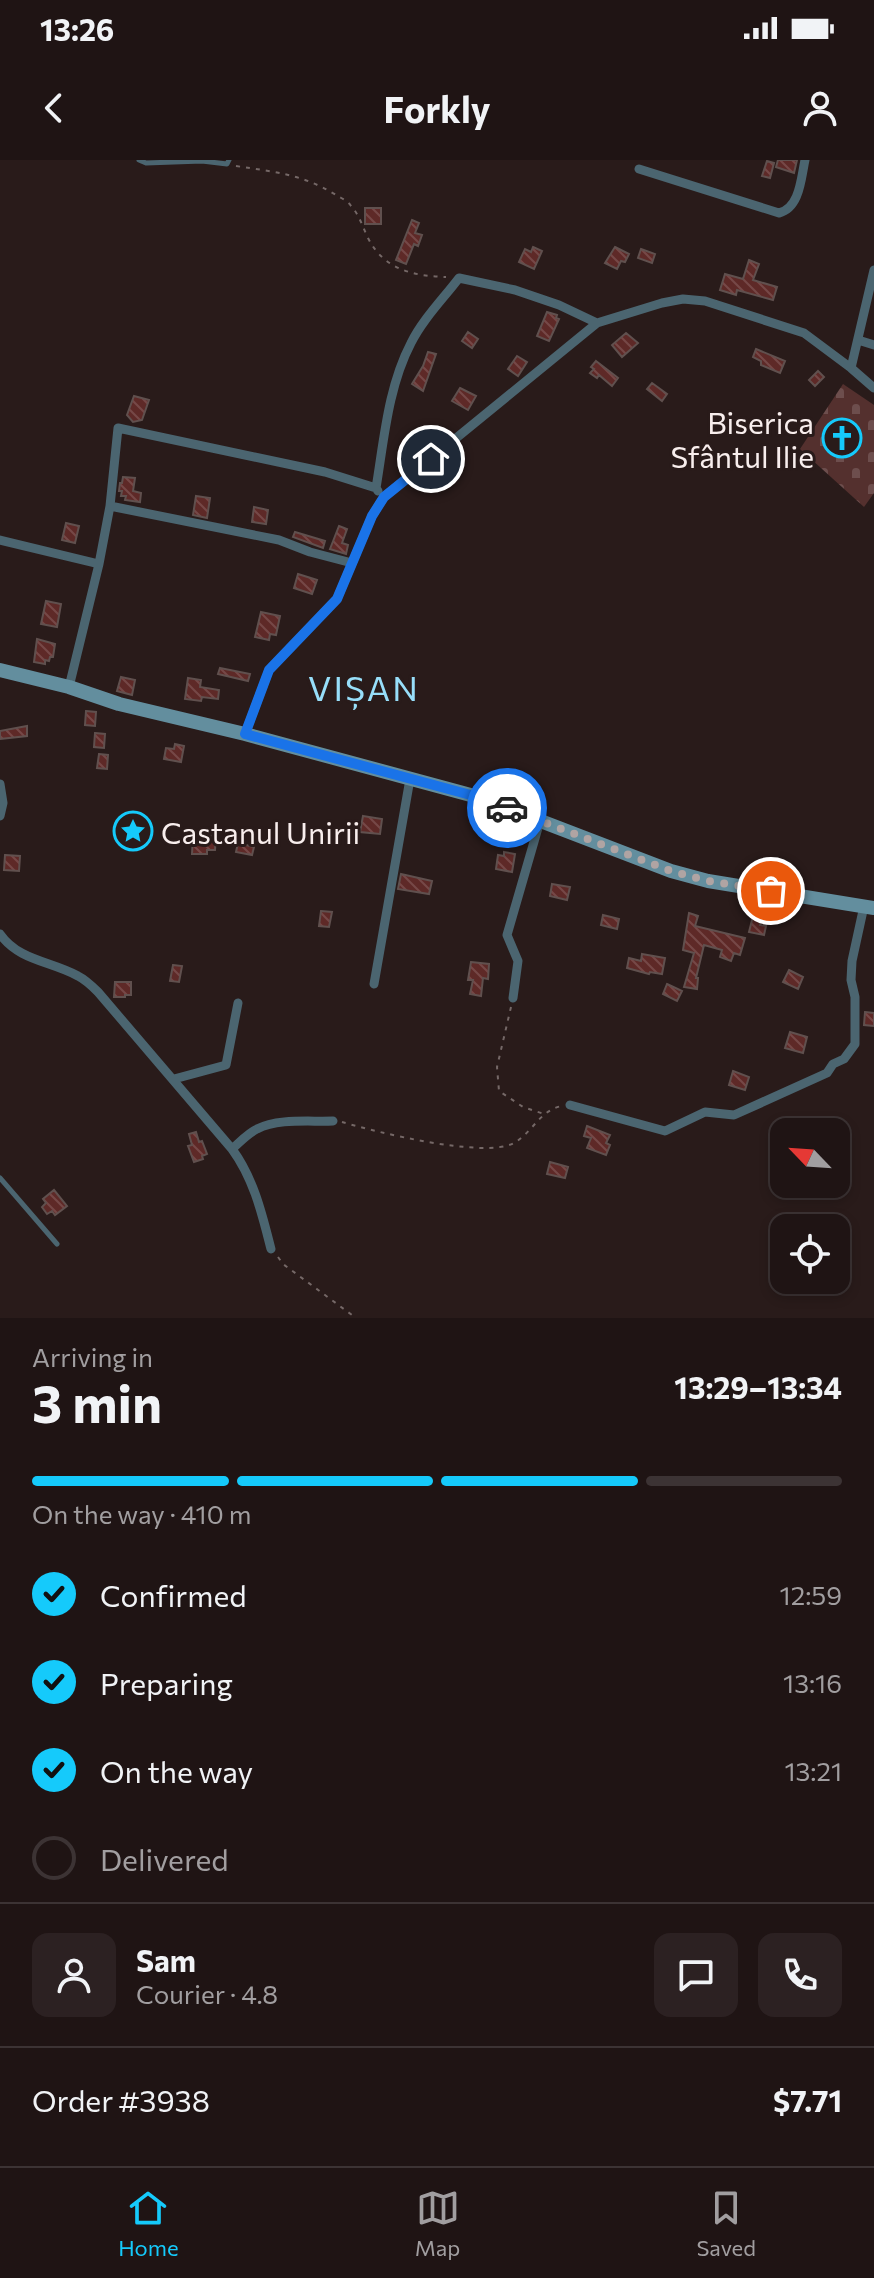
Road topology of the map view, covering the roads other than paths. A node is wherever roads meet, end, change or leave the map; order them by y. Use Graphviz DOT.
graph roads {
  1 [pos="139,160"];
  2 [pos="805,160"];
  3 [pos="228,162"];
  4 [pos="639,169"];
  5 [pos="874,270"];
  6 [pos="873,283"];
  7 [pos="597,323"];
  8 [pos="858,340"];
  9 [pos="874,345"];
  10 [pos="851,368"];
  11 [pos="874,388"];
  12 [pos="376,488"];
  13 [pos="384,497"];
  14 [pos="110,506"];
  15 [pos="0,540"];
  16 [pos="352,563"];
  17 [pos="99,564"];
  18 [pos="0,670"];
  19 [pos="69,687"];
  20 [pos="245,734"];
  21 [pos="410,779"];
  22 [pos="0,784"];
  23 [pos="0,816"];
  24 [pos="540,821"];
  25 [pos="869,907"];
  26 [pos="0,934"];
  27 [pos="374,984"];
  28 [pos="513,998"];
  29 [pos="238,1003"];
  30 [pos="174,1079"];
  31 [pos="570,1105"];
  32 [pos="333,1121"];
  33 [pos="232,1149"];
  34 [pos="0,1178"];
  35 [pos="57,1244"];
  36 [pos="271,1249"];
  1 -- 3 [label="lane"];
  2 -- 4 [label="street"];
  5 -- 6 [label="street"];
  6 -- 8 [label="street"];
  7 -- 10 [label="street"];
  7 -- 12 [label="street"];
  7 -- 13 [label="street"];
  8 -- 9 [label="street"];
  8 -- 10 [label="street"];
  10 -- 11 [label="street"];
  12 -- 13 [label="street"];
  12 -- 14 [label="street"];
  13 -- 16 [label="street"];
  14 -- 16 [label="street"];
  14 -- 17 [label="street"];
  15 -- 17 [label="street"];
  16 -- 20 [label="street"];
  17 -- 19 [label="street"];
  18 -- 19 [label="street"];
  19 -- 20 [label="street"];
  20 -- 21 [label="street"];
  21 -- 24 [label="street"];
  21 -- 27 [label="street"];
  22 -- 23 [label="street"];
  24 -- 25 [label="street"];
  24 -- 28 [label="street"];
  25 -- 31 [label="street"];
  26 -- 30 [label="street"];
  29 -- 30 [label="street"];
  30 -- 33 [label="street"];
  32 -- 33 [label="street"];
  33 -- 36 [label="street"];
  34 -- 35 [label="lane"];
}
